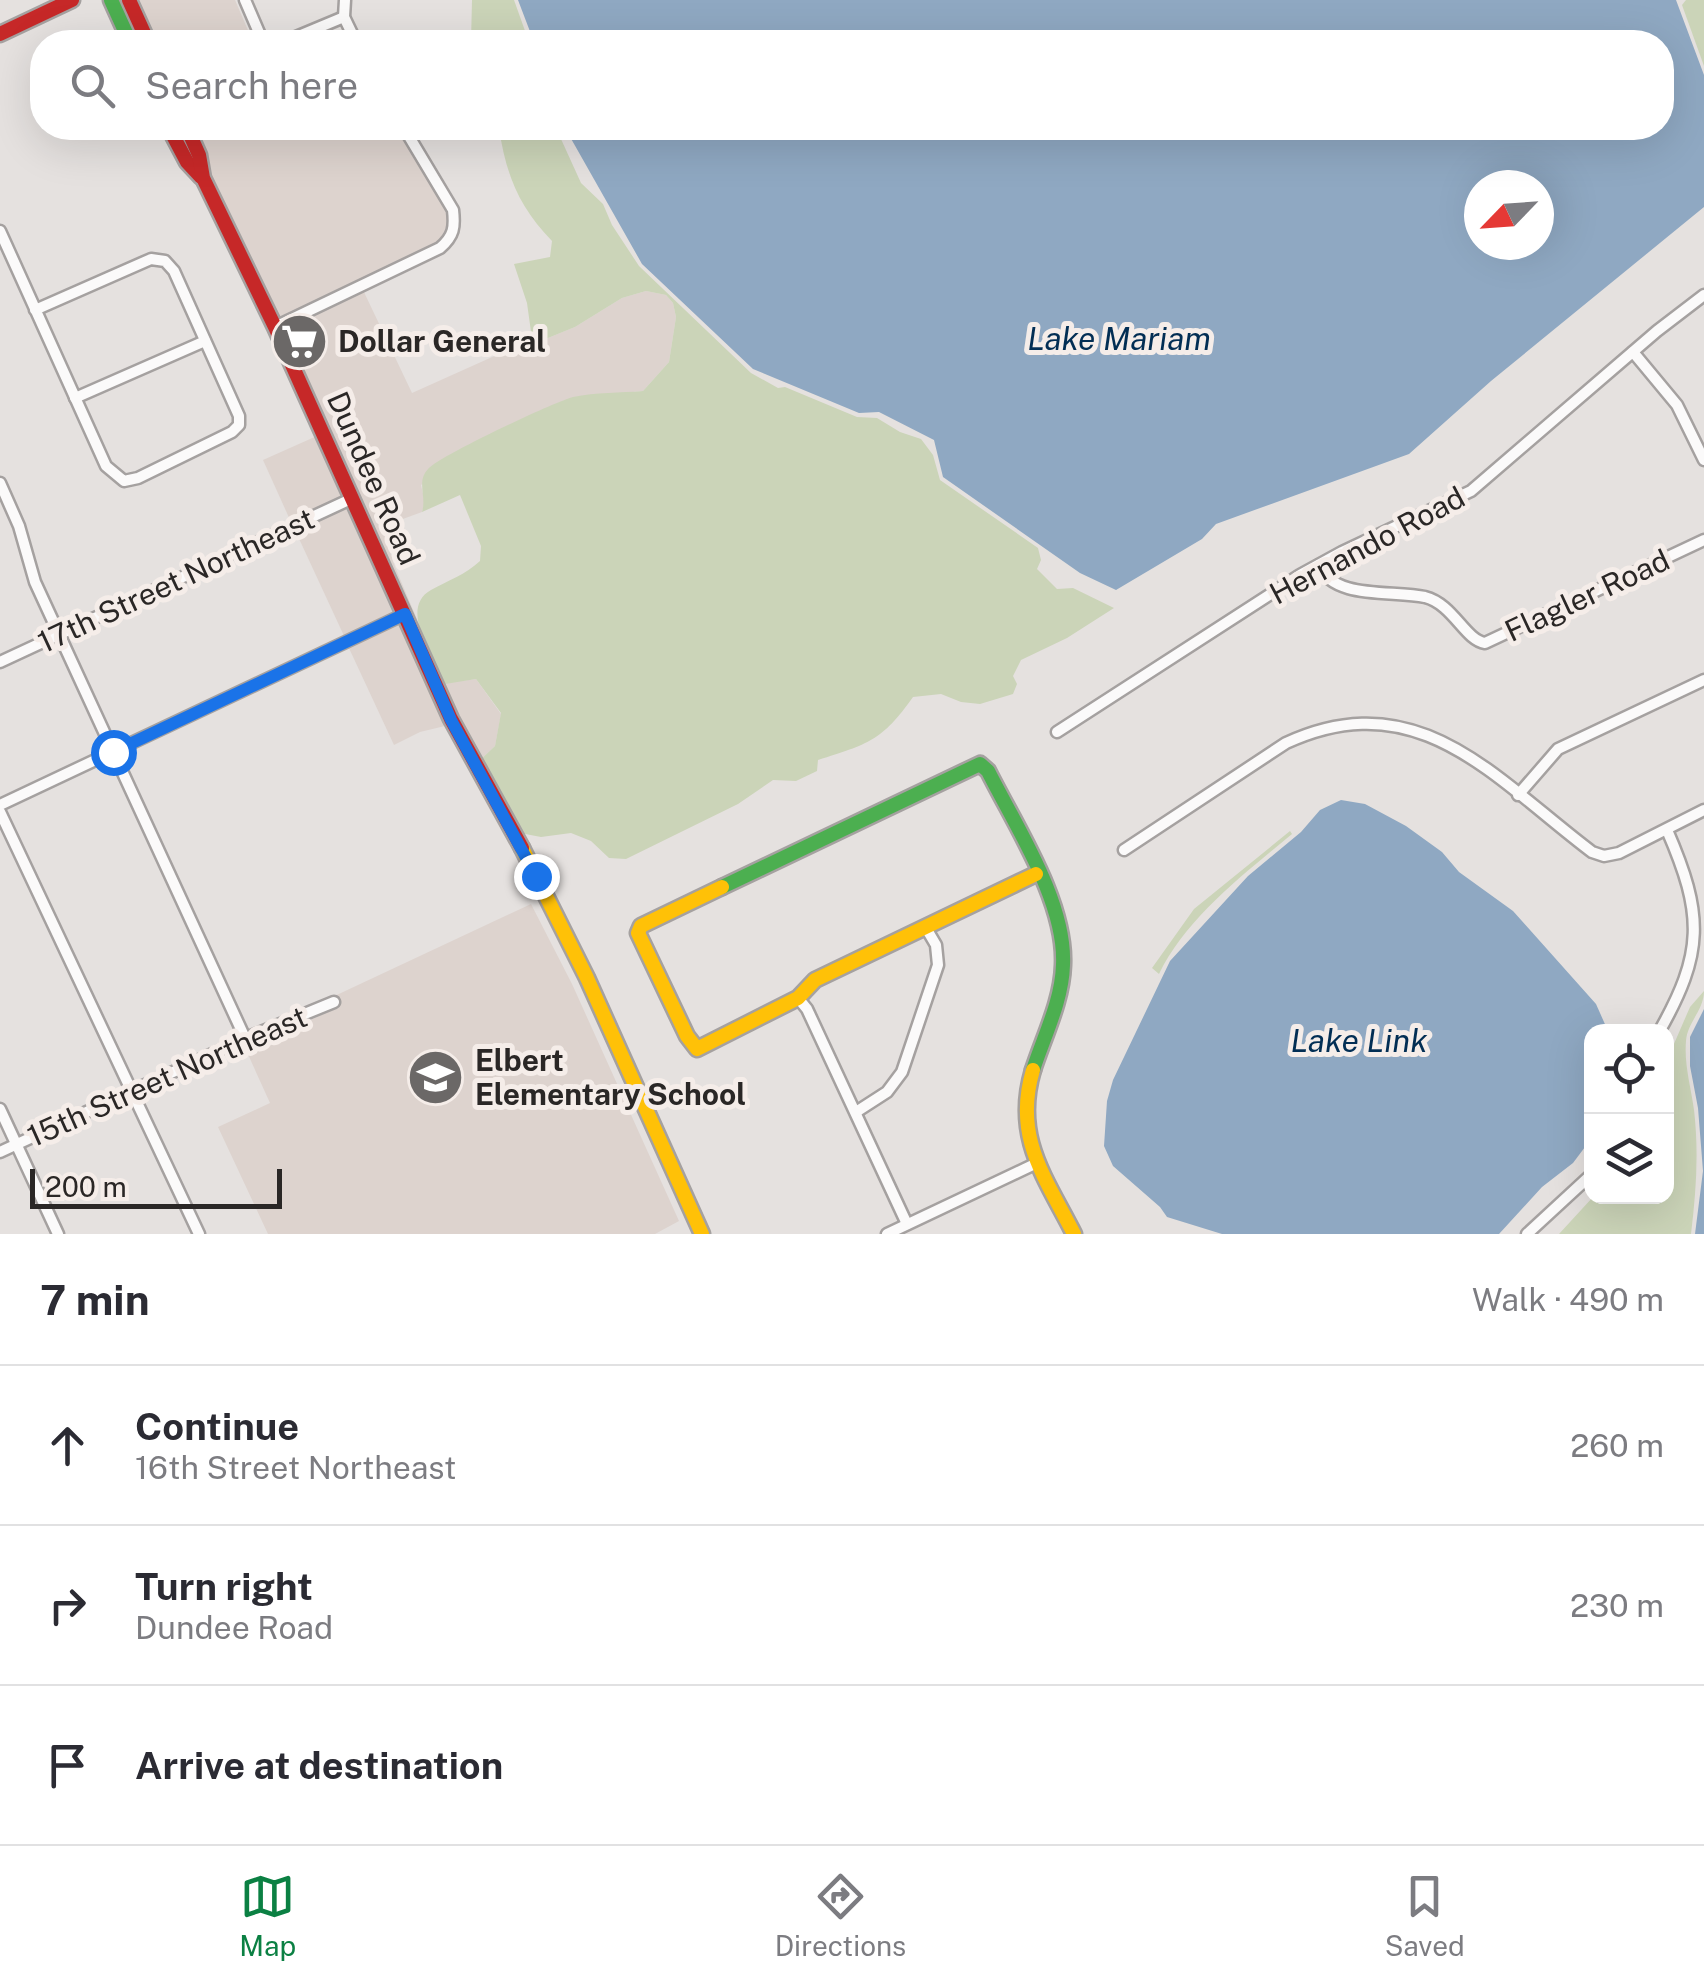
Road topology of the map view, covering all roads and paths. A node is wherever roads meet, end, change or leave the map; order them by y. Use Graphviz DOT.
graph roads {
  1 [pos="72,0"];
  2 [pos="111,0"];
  3 [pos="129,0"];
  4 [pos="245,0"];
  5 [pos="345,0"];
  6 [pos="344,17"];
  7 [pos="125,30"];
  8 [pos="143,30"];
  9 [pos="258,30"];
  10 [pos="313,30"];
  11 [pos="350,30"];
  12 [pos="0,34"];
  13 [pos="176,140"];
  14 [pos="192,140"];
  15 [pos="411,140"];
  16 [pos="202,178"];
  17 [pos="0,231"];
  18 [pos="1704,294"];
  19 [pos="35,310"];
  20 [pos="275,327"];
  21 [pos="206,341"];
  22 [pos="1633,352"];
  23 [pos="75,398"];
  24 [pos="1704,460"];
  25 [pos="0,482"];
  26 [pos="353,498"];
  27 [pos="1704,540"];
  28 [pos="1319,565"];
  29 [pos="405,614"];
  30 [pos="60,634"];
  31 [pos="0,662"];
  32 [pos="1704,680"];
  33 [pos="1057,732"];
  34 [pos="113,752"];
  35 [pos="1518,796"];
  36 [pos="0,808"];
  37 [pos="1704,810"];
  38 [pos="1668,830"];
  39 [pos="1124,850"];
  40 [pos="1036,874"];
  41 [pos="926,928"];
  42 [pos="798,998"];
  43 [pos="334,1002"];
  44 [pos="1665,1024"];
  45 [pos="245,1038"];
  46 [pos="132,1092"];
  47 [pos="0,1109"];
  48 [pos="856,1112"];
  49 [pos="16,1144"];
  50 [pos="0,1152"];
  51 [pos="1037,1164"];
  52 [pos="1584,1182"];
  53 [pos="906,1224"];
  54 [pos="58,1234"];
  55 [pos="198,1234"];
  56 [pos="702,1234"];
  57 [pos="887,1234"];
  58 [pos="1074,1234"];
  59 [pos="1528,1234"];
  1 -- 12 [label="street"];
  2 -- 7 [label="street"];
  3 -- 8 [label="street"];
  4 -- 9 [label="street"];
  5 -- 6 [label="street"];
  6 -- 10 [label="street"];
  6 -- 11 [label="street"];
  13 -- 16 [label="street, Dundee Road"];
  14 -- 16 [label="street, Dundee Road"];
  15 -- 20 [label="street"];
  16 -- 20 [label="street, Dundee Road"];
  17 -- 19 [label="street"];
  18 -- 22 [label="street, Hernando Road"];
  19 -- 21 [label="street"];
  19 -- 23 [label="street"];
  20 -- 26 [label="street, Dundee Road"];
  21 -- 23 [label="street"];
  21 -- 23 [label="street"];
  22 -- 24 [label="street"];
  22 -- 28 [label="street, Hernando Road"];
  25 -- 30 [label="street"];
  26 -- 29 [label="street, Dundee Road"];
  26 -- 30 [label="street, 17th Street Northeast"];
  27 -- 28 [label="street, Flagler Road"];
  28 -- 33 [label="street, Hernando Road"];
  29 -- 34 [label="street"];
  29 -- 56 [label="street, Dundee Road"];
  30 -- 31 [label="street, 17th Street Northeast"];
  30 -- 34 [label="street"];
  32 -- 35 [label="street"];
  34 -- 36 [label="street"];
  34 -- 45 [label="street"];
  35 -- 38 [label="street"];
  35 -- 39 [label="street"];
  36 -- 46 [label="street"];
  37 -- 38 [label="street"];
  38 -- 44 [label="street"];
  40 -- 41 [label="street"];
  40 -- 42 [label="street"];
  40 -- 51 [label="street"];
  41 -- 42 [label="street"];
  41 -- 48 [label="street"];
  42 -- 48 [label="street"];
  43 -- 45 [label="street, 15th Street Northeast"];
  45 -- 46 [label="street, 15th Street Northeast"];
  46 -- 49 [label="street, 15th Street Northeast"];
  46 -- 55 [label="street"];
  47 -- 49 [label="street"];
  48 -- 53 [label="street"];
  49 -- 50 [label="street, 15th Street Northeast"];
  49 -- 54 [label="street"];
  51 -- 53 [label="street"];
  51 -- 58 [label="street"];
  52 -- 59 [label="street"];
  53 -- 57 [label="street"];
}
